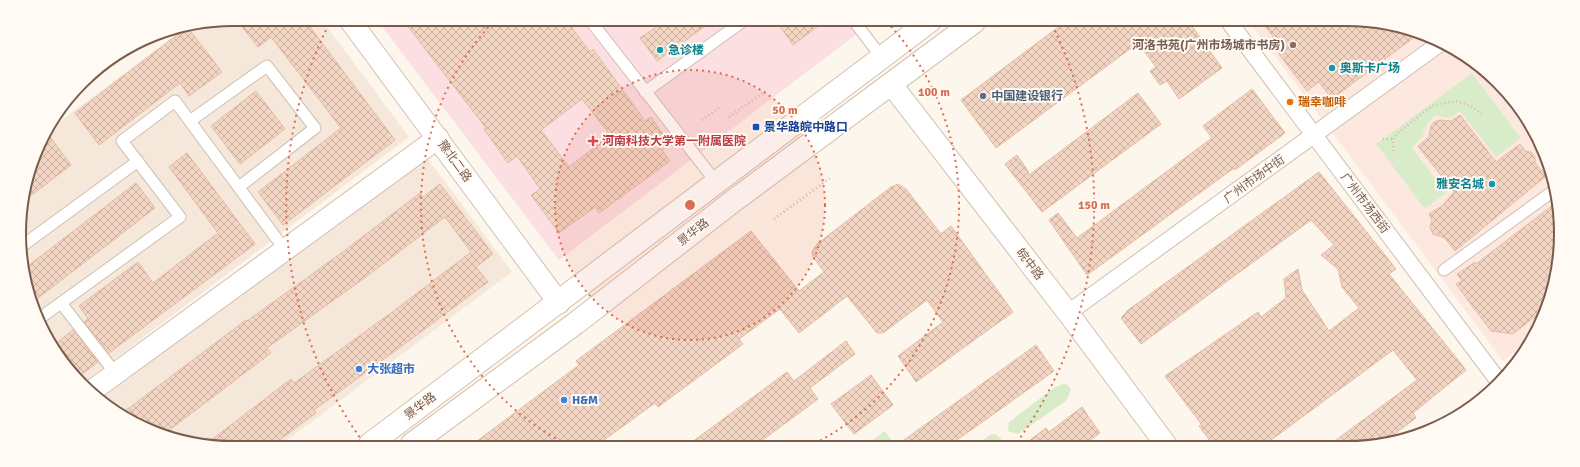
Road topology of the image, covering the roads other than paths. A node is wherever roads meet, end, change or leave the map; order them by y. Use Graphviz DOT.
graph roads {
  1 [pos="354,26"];
  2 [pos="595,26"];
  3 [pos="736,26"];
  4 [pos="858,26"];
  5 [pos="925,26"];
  6 [pos="969,26"];
  7 [pos="1233,26"];
  8 [pos="1436,46"];
  9 [pos="882,58"];
  10 [pos="891,84"];
  11 [pos="646,92"];
  12 [pos="190,121"];
  13 [pos="1314,135"];
  14 [pos="438,138"];
  15 [pos="138,161"];
  16 [pos="716,182"];
  17 [pos="239,187"];
  18 [pos="1550,193"];
  19 [pos="26,243"];
  20 [pos="285,250"];
  21 [pos="1444,270"];
  22 [pos="61,303"];
  23 [pos="559,303"];
  24 [pos="1068,313"];
  25 [pos="43,316"];
  26 [pos="116,374"];
  27 [pos="1496,377"];
  28 [pos="95,388"];
  29 [pos="374,441"];
  30 [pos="416,441"];
  31 [pos="1163,441"];
  1 -- 14 [label="street, 豫北二路"];
  2 -- 11 [label="lane"];
  3 -- 11 [label="lane"];
  4 -- 9 [label="lane"];
  5 -- 9 [label="main road, 景华路"];
  6 -- 10 [label="main road, 景华路"];
  7 -- 13 [label="street, 广州市场西街"];
  8 -- 13 [label="street, 广州市场中街"];
  9 -- 16 [label="main road, 景华路"];
  10 -- 24 [label="street, 皖中路"];
  10 -- 30 [label="main road, 景华路"];
  11 -- 16 [label="lane"];
  12 -- 15 [label="lane"];
  12 -- 17 [label="lane"];
  12 -- 17 [label="lane"];
  13 -- 24 [label="street, 广州市场中街"];
  13 -- 27 [label="street, 广州市场西街"];
  14 -- 20 [label="street"];
  14 -- 23 [label="street, 豫北二路"];
  15 -- 19 [label="lane"];
  15 -- 22 [label="lane"];
  16 -- 23 [label="main road, 景华路"];
  17 -- 20 [label="lane"];
  18 -- 21 [label="lane"];
  20 -- 26 [label="street"];
  22 -- 25 [label="lane"];
  22 -- 26 [label="lane"];
  23 -- 29 [label="main road, 景华路"];
  24 -- 31 [label="street, 皖中路"];
  26 -- 28 [label="street"];
}
